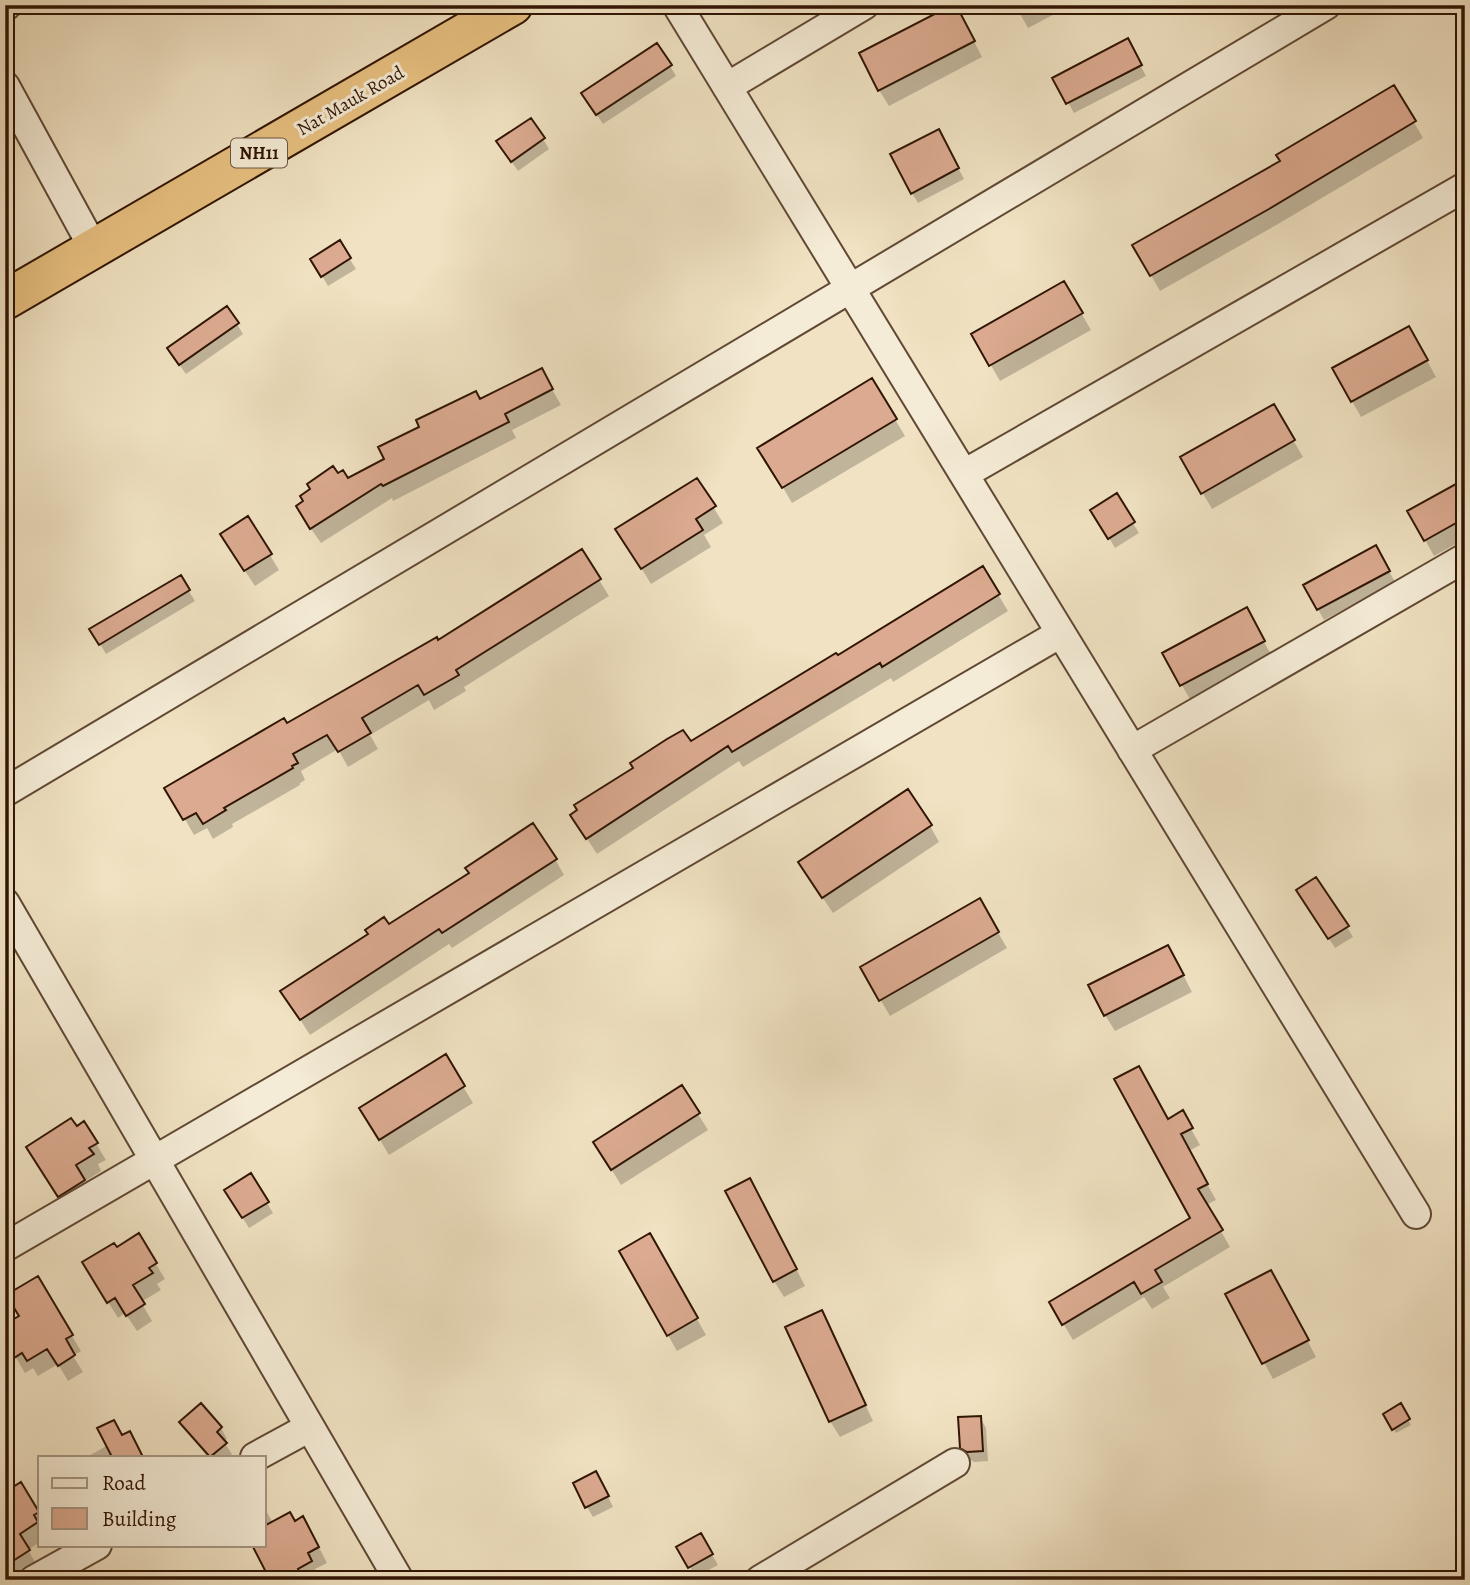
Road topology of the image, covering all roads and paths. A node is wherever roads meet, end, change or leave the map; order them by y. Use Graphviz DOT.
graph roads {
  1 [pos="513,5"];
  2 [pos="677,5"];
  3 [pos="864,5"];
  4 [pos="1326,5"];
  5 [pos="5,86"];
  6 [pos="727,87"];
  7 [pos="1465,187"];
  8 [pos="94,249"];
  9 [pos="850,289"];
  10 [pos="5,300"];
  11 [pos="964,474"];
  12 [pos="1465,558"];
  13 [pos="1061,634"];
  14 [pos="1132,750"];
  15 [pos="5,792"];
  16 [pos="5,903"];
  17 [pos="155,1160"];
  18 [pos="1416,1214"];
  19 [pos="5,1248"];
  20 [pos="310,1427"];
  21 [pos="257,1456"];
  22 [pos="955,1463"];
  23 [pos="95,1546"];
  24 [pos="34,1580"];
  25 [pos="399,1580"];
  26 [pos="760,1580"];
  1 -- 8 [label="highway, Nat Mauk Road / NH11"];
  2 -- 6 [label="street"];
  3 -- 6 [label="street"];
  4 -- 9 [label="street"];
  5 -- 8 [label="street"];
  6 -- 9 [label="street"];
  7 -- 11 [label="street"];
  8 -- 10 [label="highway, Nat Mauk Road / NH11"];
  9 -- 11 [label="street"];
  9 -- 15 [label="street"];
  11 -- 13 [label="street"];
  12 -- 14 [label="street"];
  13 -- 14 [label="street"];
  13 -- 17 [label="street"];
  14 -- 18 [label="street"];
  16 -- 17 [label="street"];
  17 -- 19 [label="street"];
  17 -- 20 [label="street"];
  20 -- 21 [label="street"];
  20 -- 25 [label="street"];
  22 -- 26 [label="street"];
  23 -- 24 [label="street"];
}
